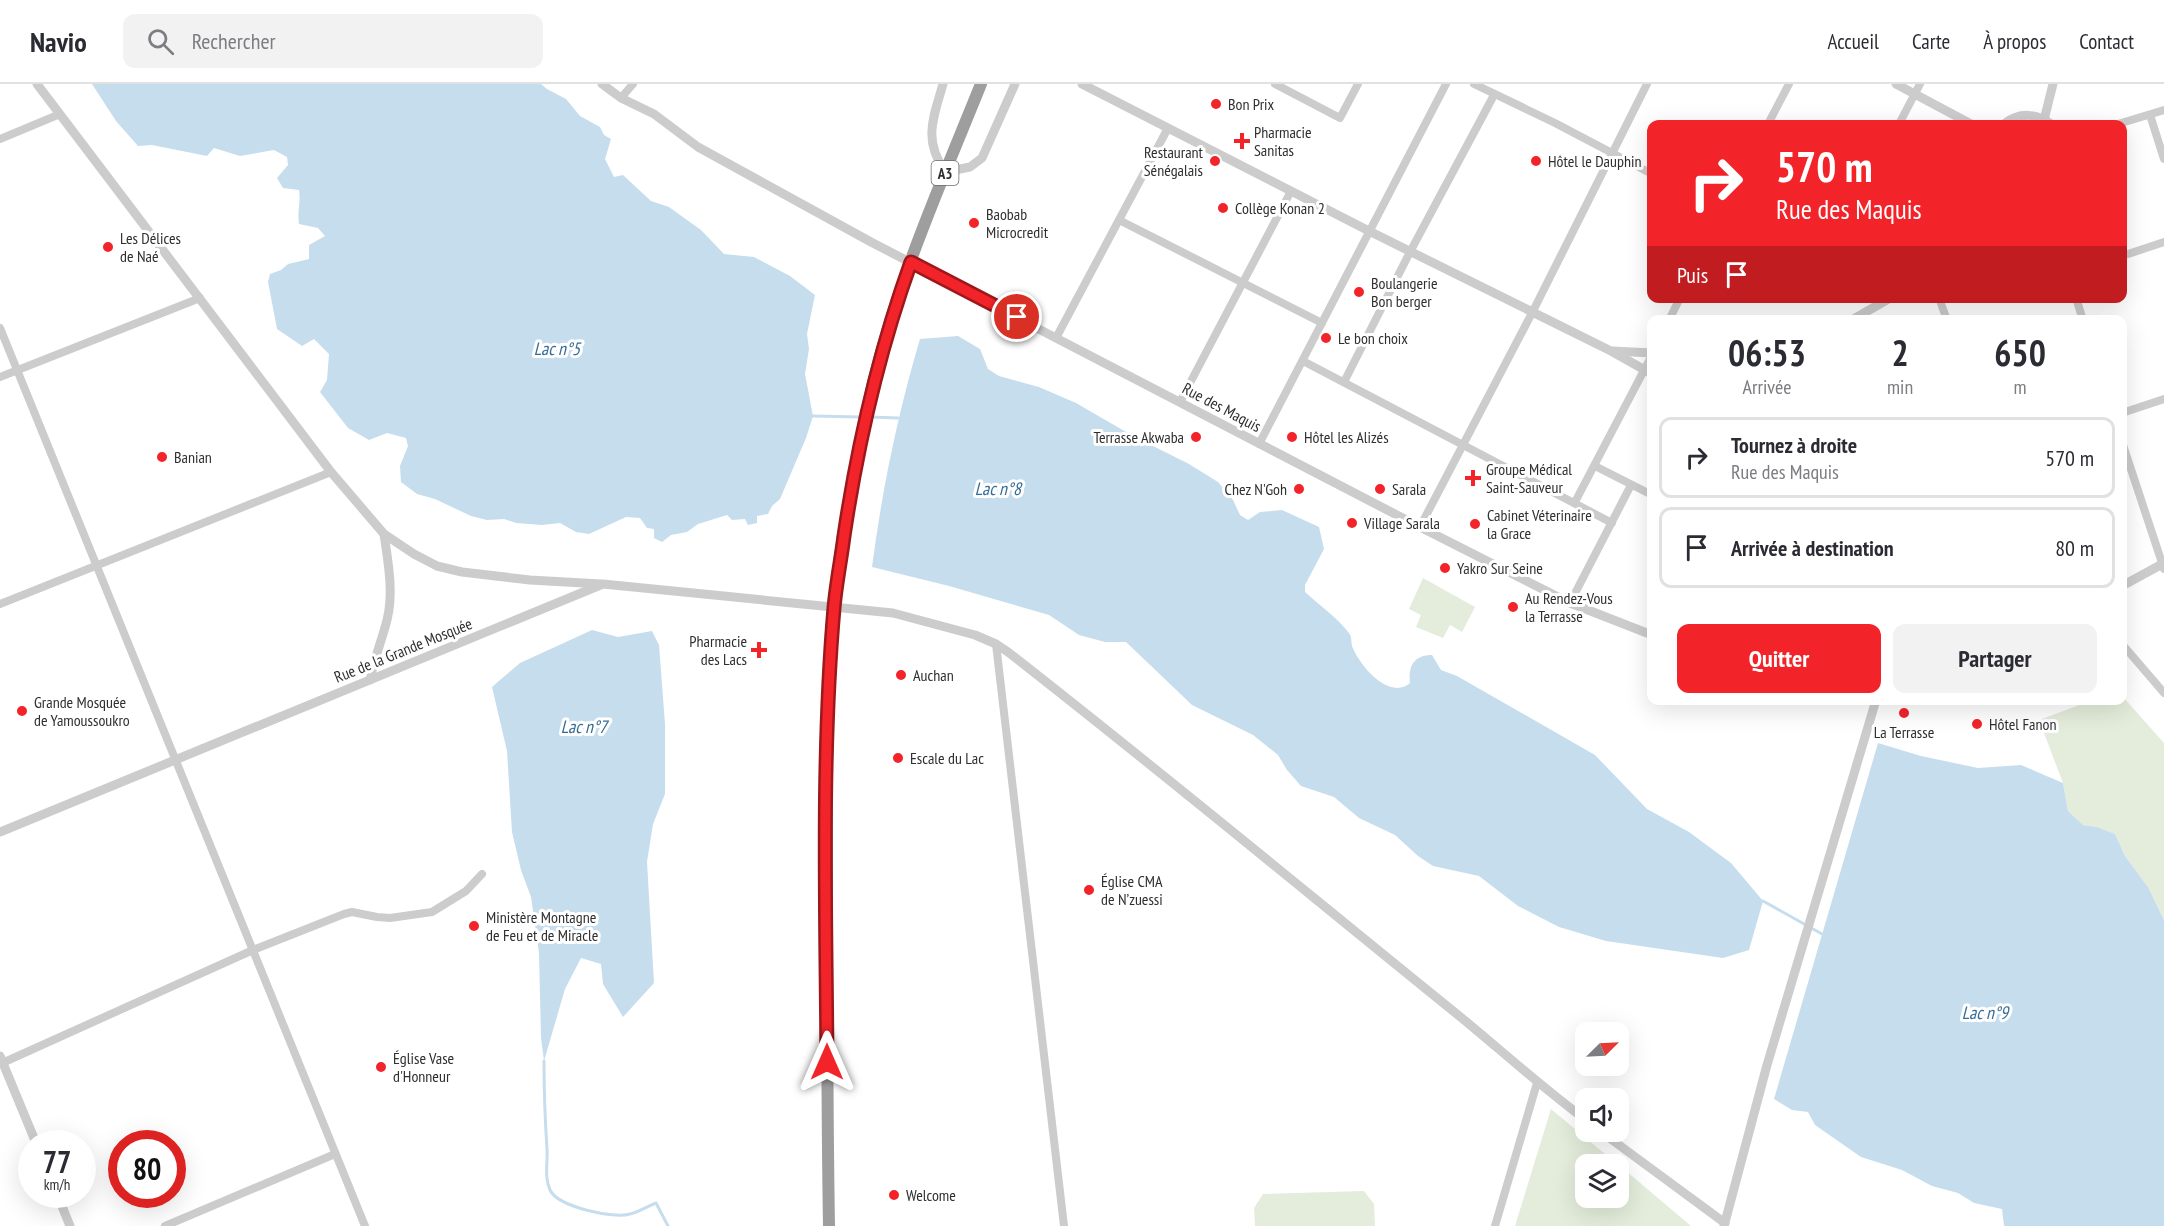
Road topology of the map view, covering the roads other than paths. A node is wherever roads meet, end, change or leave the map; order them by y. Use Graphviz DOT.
graph roads {
  1 [pos="37,84"];
  2 [pos="602,84"];
  3 [pos="633,84"];
  4 [pos="943,84"];
  5 [pos="981,84"];
  6 [pos="1015,84"];
  7 [pos="1083,84"];
  8 [pos="1275,84"];
  9 [pos="1358,84"];
  10 [pos="1446,84"];
  11 [pos="1474,84"];
  12 [pos="1647,84"];
  13 [pos="1789,84"];
  14 [pos="1896,84"];
  15 [pos="1920,84"];
  16 [pos="2053,84"];
  17 [pos="1915,93"];
  18 [pos="1494,94"];
  19 [pos="621,98"];
  20 [pos="2164,110"];
  21 [pos="60,114"];
  22 [pos="2150,115"];
  23 [pos="1770,120"];
  24 [pos="1901,120"];
  25 [pos="1964,120"];
  26 [pos="2009,120"];
  27 [pos="2043,120"];
  28 [pos="2048,120"];
  29 [pos="2127,121"];
  30 [pos="1168,128"];
  31 [pos="0,139"];
  32 [pos="1612,153"];
  33 [pos="2164,159"];
  34 [pos="1647,171"];
  35 [pos="945,172"];
  36 [pos="1291,190"];
  37 [pos="1119,220"];
  38 [pos="1369,231"];
  39 [pos="2164,242"];
  40 [pos="1410,252"];
  41 [pos="2127,254"];
  42 [pos="911,262"];
  43 [pos="1244,283"];
  44 [pos="200,297"];
  45 [pos="1881,303"];
  46 [pos="1532,313"];
  47 [pos="1861,315"];
  48 [pos="1322,324"];
  49 [pos="0,328"];
  50 [pos="1056,338"];
  51 [pos="1611,351"];
  52 [pos="1647,354"];
  53 [pos="1303,361"];
  54 [pos="17,370"];
  55 [pos="1647,371"];
  56 [pos="1647,374"];
  57 [pos="0,377"];
  58 [pos="1344,382"];
  59 [pos="2164,399"];
  60 [pos="1180,402"];
  61 [pos="2127,411"];
  62 [pos="1462,443"];
  63 [pos="1259,444"];
  64 [pos="2127,457"];
  65 [pos="1595,466"];
  66 [pos="331,472"];
  67 [pos="1631,485"];
  68 [pos="1647,493"];
  69 [pos="1575,502"];
  70 [pos="1612,523"];
  71 [pos="1420,527"];
  72 [pos="384,534"];
  73 [pos="96,566"];
  74 [pos="2163,566"];
  75 [pos="603,584"];
  76 [pos="2127,584"];
  77 [pos="1570,603"];
  78 [pos="0,604"];
  79 [pos="834,605"];
  80 [pos="1647,633"];
  81 [pos="996,644"];
  82 [pos="2127,650"];
  83 [pos="369,680"];
  84 [pos="2164,693"];
  85 [pos="1875,705"];
  86 [pos="175,760"];
  87 [pos="0,832"];
  88 [pos="482,874"];
  89 [pos="253,950"];
  90 [pos="1,1061"];
  91 [pos="1537,1083"];
  92 [pos="1575,1112"];
  93 [pos="30,1130"];
  94 [pos="1615,1142"];
  95 [pos="335,1154"];
  96 [pos="63,1208"];
  97 [pos="1728,1225"];
  98 [pos="70,1226"];
  99 [pos="165,1226"];
  100 [pos="364,1226"];
  101 [pos="829,1226"];
  102 [pos="1064,1226"];
  103 [pos="1495,1226"];
  1 -- 21 [label="street"];
  2 -- 19 [label="street, Rue des Maquis"];
  3 -- 19 [label="street"];
  4 -- 35 [label="street"];
  5 -- 35 [label="highway, A3"];
  6 -- 35 [label="street"];
  7 -- 30 [label="street"];
  8 -- 9 [label="street"];
  10 -- 38 [label="street"];
  11 -- 18 [label="street"];
  12 -- 32 [label="street"];
  13 -- 23 [label="street"];
  14 -- 17 [label="street"];
  15 -- 17 [label="street"];
  16 -- 28 [label="street"];
  17 -- 24 [label="street"];
  17 -- 25 [label="street"];
  18 -- 32 [label="street"];
  18 -- 40 [label="street"];
  19 -- 42 [label="street, Rue des Maquis"];
  20 -- 22 [label="street"];
  21 -- 31 [label="street"];
  21 -- 44 [label="street"];
  22 -- 29 [label="street"];
  22 -- 33 [label="street"];
  26 -- 27 [label="street"];
  30 -- 36 [label="street"];
  30 -- 37 [label="street"];
  32 -- 34 [label="street"];
  32 -- 46 [label="street"];
  35 -- 42 [label="highway, A3"];
  36 -- 38 [label="street"];
  36 -- 43 [label="street"];
  37 -- 43 [label="street"];
  37 -- 50 [label="street"];
  38 -- 40 [label="street"];
  38 -- 48 [label="street"];
  39 -- 41 [label="street"];
  40 -- 46 [label="street"];
  40 -- 58 [label="street"];
  42 -- 50 [label="street, Rue des Maquis"];
  42 -- 79 [label="highway, A3"];
  43 -- 48 [label="street"];
  43 -- 60 [label="street"];
  44 -- 54 [label="street"];
  44 -- 66 [label="street"];
  45 -- 47 [label="street"];
  46 -- 51 [label="street"];
  46 -- 62 [label="street"];
  48 -- 53 [label="street"];
  49 -- 54 [label="street"];
  50 -- 60 [label="street, Rue des Maquis"];
  51 -- 52 [label="street"];
  51 -- 55 [label="street"];
  53 -- 58 [label="street"];
  53 -- 63 [label="street"];
  54 -- 57 [label="street"];
  54 -- 73 [label="street"];
  56 -- 65 [label="street"];
  58 -- 62 [label="street"];
  59 -- 61 [label="street"];
  60 -- 63 [label="street, Rue des Maquis"];
  62 -- 69 [label="street"];
  62 -- 71 [label="street"];
  63 -- 71 [label="street, Rue des Maquis"];
  64 -- 74 [label="street"];
  65 -- 67 [label="street"];
  65 -- 69 [label="street"];
  66 -- 72 [label="street"];
  66 -- 73 [label="street"];
  67 -- 68 [label="street"];
  67 -- 70 [label="street"];
  69 -- 70 [label="street"];
  70 -- 77 [label="street"];
  71 -- 77 [label="street, Rue des Maquis"];
  72 -- 75 [label="street"];
  72 -- 83 [label="street"];
  73 -- 78 [label="street"];
  73 -- 86 [label="street"];
  74 -- 76 [label="street"];
  75 -- 79 [label="street, Rue de la Grande Mosquée"];
  75 -- 83 [label="street, Rue de la Grande Mosquée"];
  77 -- 80 [label="street, Rue des Maquis"];
  79 -- 81 [label="street, Rue de la Grande Mosquée"];
  79 -- 101 [label="highway, A3"];
  81 -- 91 [label="street, Rue de la Grande Mosquée"];
  81 -- 102 [label="street"];
  82 -- 84 [label="street"];
  83 -- 86 [label="street, Rue de la Grande Mosquée"];
  85 -- 97 [label="street"];
  86 -- 87 [label="street, Rue de la Grande Mosquée"];
  86 -- 89 [label="street"];
  88 -- 89 [label="street"];
  89 -- 90 [label="street"];
  89 -- 95 [label="street"];
  90 -- 93 [label="street"];
  91 -- 92 [label="street, Rue de la Grande Mosquée"];
  91 -- 103 [label="street"];
  94 -- 97 [label="street"];
  95 -- 99 [label="street"];
  95 -- 100 [label="street"];
  96 -- 98 [label="street"];
}
